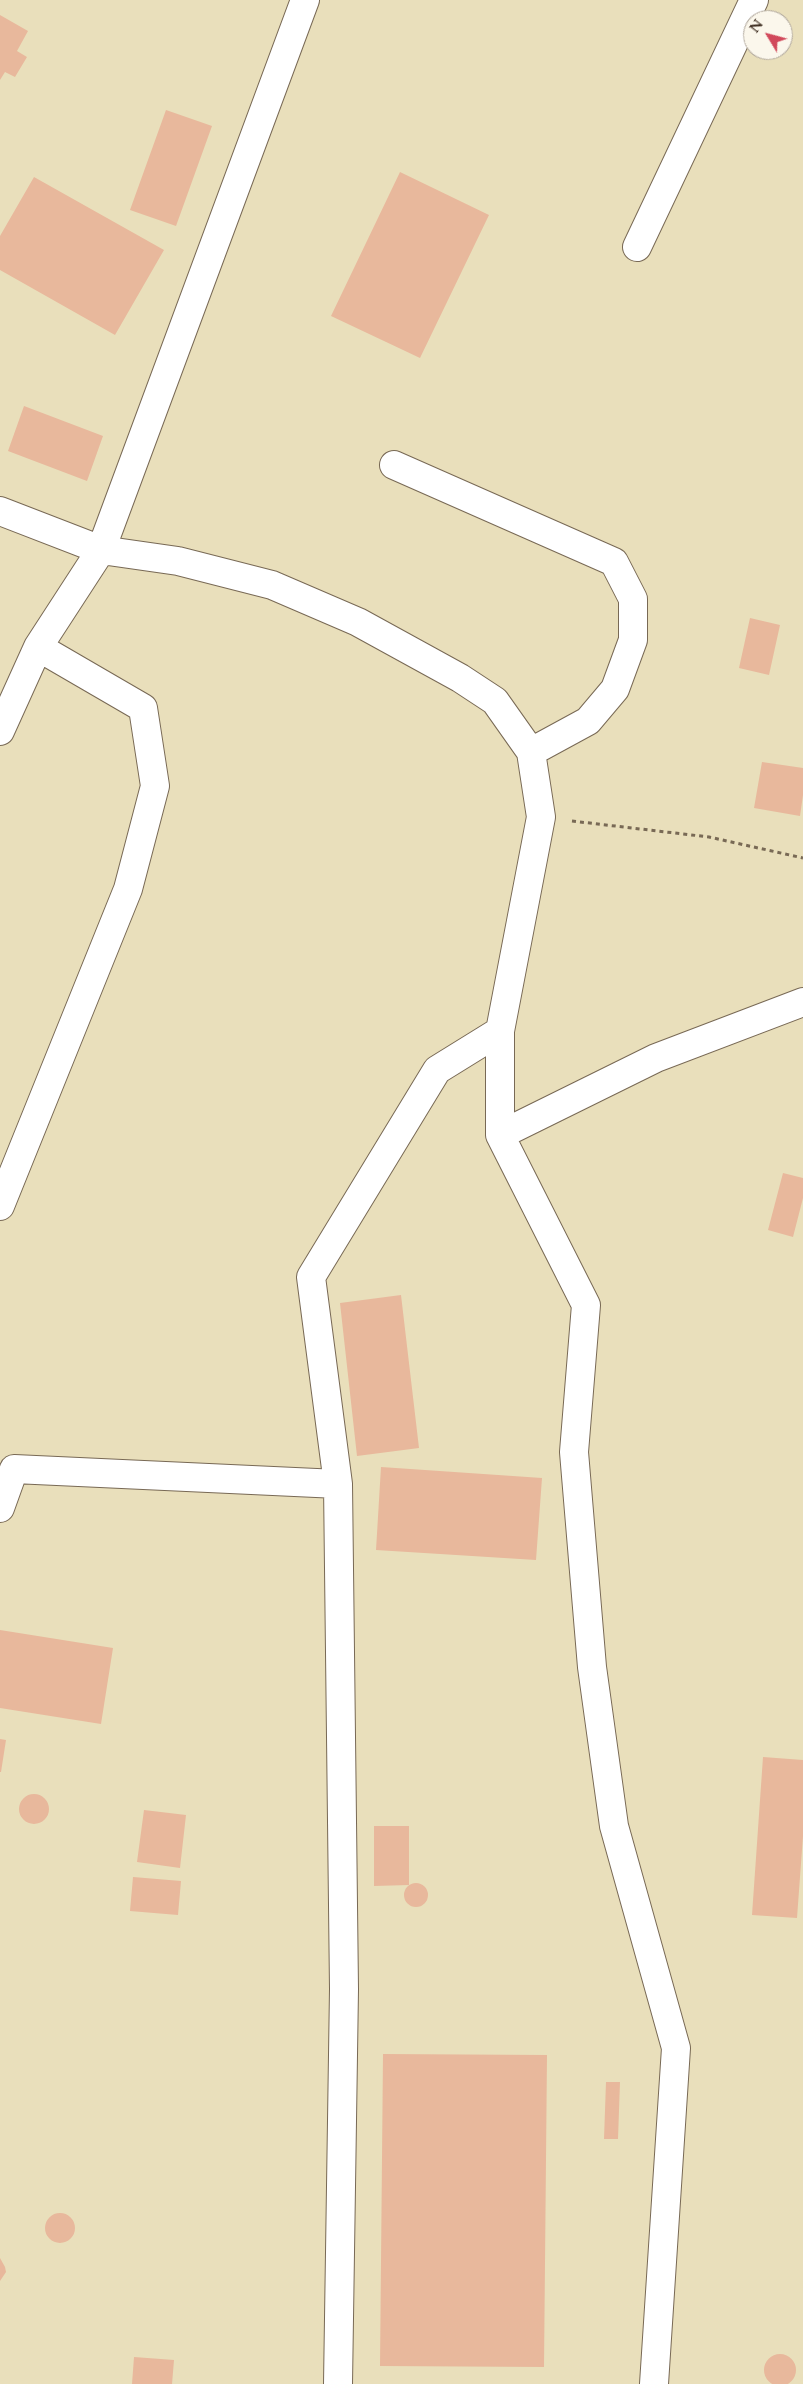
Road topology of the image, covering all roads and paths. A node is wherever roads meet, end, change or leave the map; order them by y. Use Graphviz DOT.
graph roads {
  1 [pos="304,0"];
  2 [pos="754,0"];
  3 [pos="637,247"];
  4 [pos="394,465"];
  5 [pos="0,512"];
  6 [pos="101,550"];
  7 [pos="38,647"];
  8 [pos="0,731"];
  9 [pos="531,752"];
  10 [pos="541,817"];
  11 [pos="803,858"];
  12 [pos="803,1002"];
  13 [pos="500,1031"];
  14 [pos="500,1135"];
  15 [pos="0,1206"];
  16 [pos="338,1484"];
  17 [pos="0,1508"];
  18 [pos="338,2384"];
  19 [pos="654,2384"];
  1 -- 6 [label="street"];
  2 -- 3 [label="street"];
  4 -- 9 [label="street"];
  5 -- 6 [label="street"];
  6 -- 7 [label="street"];
  6 -- 9 [label="street"];
  7 -- 8 [label="street"];
  7 -- 15 [label="street"];
  9 -- 10 [label="street"];
  10 -- 11 [label="path"];
  10 -- 13 [label="street"];
  12 -- 14 [label="street"];
  13 -- 14 [label="street"];
  13 -- 16 [label="street"];
  14 -- 19 [label="street"];
  16 -- 17 [label="street"];
  16 -- 18 [label="street"];
}
